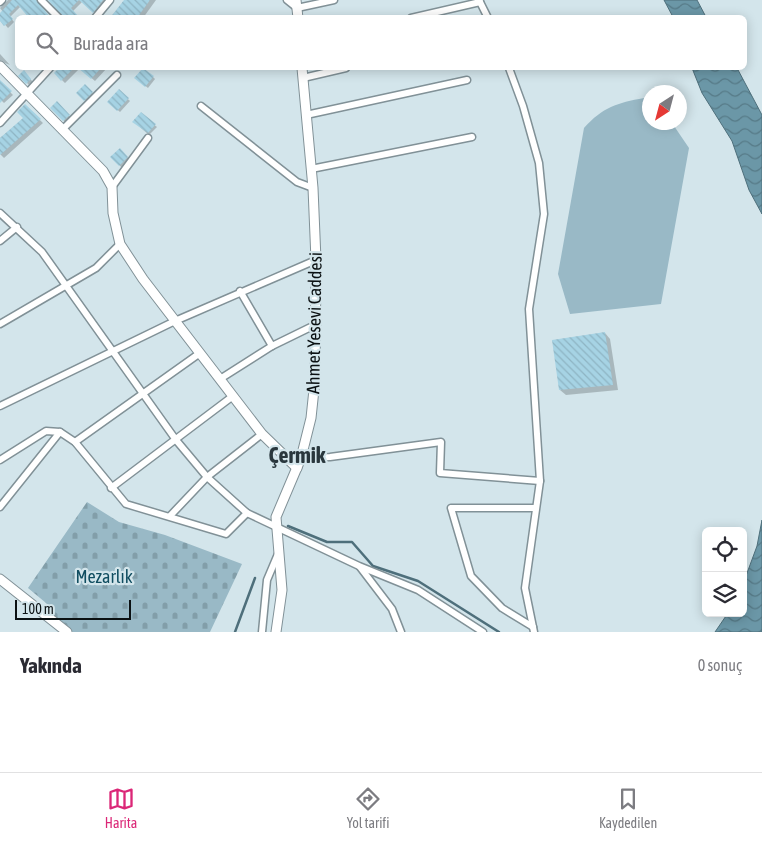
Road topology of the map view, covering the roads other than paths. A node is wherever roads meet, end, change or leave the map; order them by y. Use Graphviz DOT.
graph roads {
  1 [pos="41,0"];
  2 [pos="110,0"];
  3 [pos="287,0"];
  4 [pos="334,0"];
  5 [pos="480,1"];
  6 [pos="297,9"];
  7 [pos="56,15"];
  8 [pos="98,15"];
  9 [pos="423,15"];
  10 [pos="487,15"];
  11 [pos="0,66"];
  12 [pos="48,70"];
  13 [pos="302,70"];
  14 [pos="337,70"];
  15 [pos="510,70"];
  16 [pos="117,75"];
  17 [pos="303,78"];
  18 [pos="467,80"];
  19 [pos="27,93"];
  20 [pos="201,106"];
  21 [pos="306,115"];
  22 [pos="0,124"];
  23 [pos="62,130"];
  24 [pos="472,137"];
  25 [pos="148,138"];
  26 [pos="311,169"];
  27 [pos="112,186"];
  28 [pos="313,188"];
  29 [pos="0,213"];
  30 [pos="17,227"];
  31 [pos="0,241"];
  32 [pos="120,244"];
  33 [pos="316,260"];
  34 [pos="65,286"];
  35 [pos="240,292"];
  36 [pos="176,321"];
  37 [pos="0,324"];
  38 [pos="317,324"];
  39 [pos="272,346"];
  40 [pos="113,353"];
  41 [pos="200,353"];
  42 [pos="220,379"];
  43 [pos="142,393"];
  44 [pos="233,396"];
  45 [pos="0,406"];
  46 [pos="60,432"];
  47 [pos="262,434"];
  48 [pos="176,440"];
  49 [pos="75,442"];
  50 [pos="301,458"];
  51 [pos="0,460"];
  52 [pos="297,468"];
  53 [pos="207,478"];
  54 [pos="540,481"];
  55 [pos="111,488"];
  56 [pos="0,507"];
  57 [pos="535,508"];
  58 [pos="247,513"];
  59 [pos="170,516"];
  60 [pos="276,526"];
  61 [pos="278,553"];
  62 [pos="359,566"];
  63 [pos="0,579"];
  64 [pos="534,630"];
  65 [pos="68,632"];
  66 [pos="262,632"];
  67 [pos="276,632"];
  68 [pos="401,632"];
  69 [pos="483,632"];
  1 -- 7 [label="street"];
  2 -- 8 [label="street"];
  3 -- 6 [label="street"];
  4 -- 6 [label="street"];
  5 -- 9 [label="street"];
  5 -- 10 [label="street"];
  11 -- 19 [label="street"];
  12 -- 19 [label="street"];
  13 -- 17 [label="street, Ahmet Yesevi Caddesi"];
  14 -- 17 [label="street"];
  15 -- 54 [label="street"];
  16 -- 23 [label="street"];
  17 -- 21 [label="street, Ahmet Yesevi Caddesi"];
  18 -- 21 [label="street"];
  19 -- 22 [label="street"];
  19 -- 23 [label="street"];
  20 -- 28 [label="street"];
  21 -- 26 [label="street, Ahmet Yesevi Caddesi"];
  23 -- 27 [label="street"];
  24 -- 26 [label="street"];
  25 -- 27 [label="street"];
  26 -- 28 [label="street, Ahmet Yesevi Caddesi"];
  27 -- 32 [label="street"];
  28 -- 33 [label="street, Ahmet Yesevi Caddesi"];
  29 -- 30 [label="street"];
  30 -- 31 [label="street"];
  30 -- 34 [label="street"];
  32 -- 34 [label="street"];
  32 -- 36 [label="street"];
  33 -- 35 [label="street"];
  33 -- 38 [label="street, Ahmet Yesevi Caddesi"];
  34 -- 37 [label="street"];
  34 -- 40 [label="street"];
  35 -- 36 [label="street"];
  35 -- 39 [label="street"];
  36 -- 40 [label="street"];
  36 -- 41 [label="street"];
  38 -- 39 [label="street"];
  38 -- 50 [label="street, Ahmet Yesevi Caddesi"];
  39 -- 42 [label="street"];
  40 -- 43 [label="street"];
  40 -- 45 [label="street"];
  41 -- 42 [label="street"];
  41 -- 43 [label="street"];
  42 -- 44 [label="street"];
  43 -- 48 [label="street"];
  43 -- 49 [label="street"];
  44 -- 47 [label="street"];
  44 -- 48 [label="street"];
  46 -- 49 [label="street"];
  46 -- 51 [label="street"];
  46 -- 56 [label="street"];
  47 -- 52 [label="street"];
  47 -- 53 [label="street"];
  48 -- 53 [label="street"];
  48 -- 55 [label="street"];
  49 -- 55 [label="street"];
  50 -- 52 [label="street, Ahmet Yesevi Caddesi"];
  50 -- 54 [label="street"];
  52 -- 60 [label="street, Ahmet Yesevi Caddesi"];
  53 -- 58 [label="street"];
  53 -- 59 [label="street"];
  54 -- 57 [label="street"];
  55 -- 59 [label="street"];
  57 -- 64 [label="street"];
  57 -- 64 [label="street"];
  58 -- 59 [label="street"];
  58 -- 60 [label="street"];
  60 -- 61 [label="street, Ahmet Yesevi Caddesi"];
  60 -- 62 [label="street"];
  61 -- 66 [label="street"];
  61 -- 67 [label="street, Ahmet Yesevi Caddesi"];
  62 -- 68 [label="street"];
  62 -- 69 [label="street"];
  63 -- 65 [label="street"];
}
